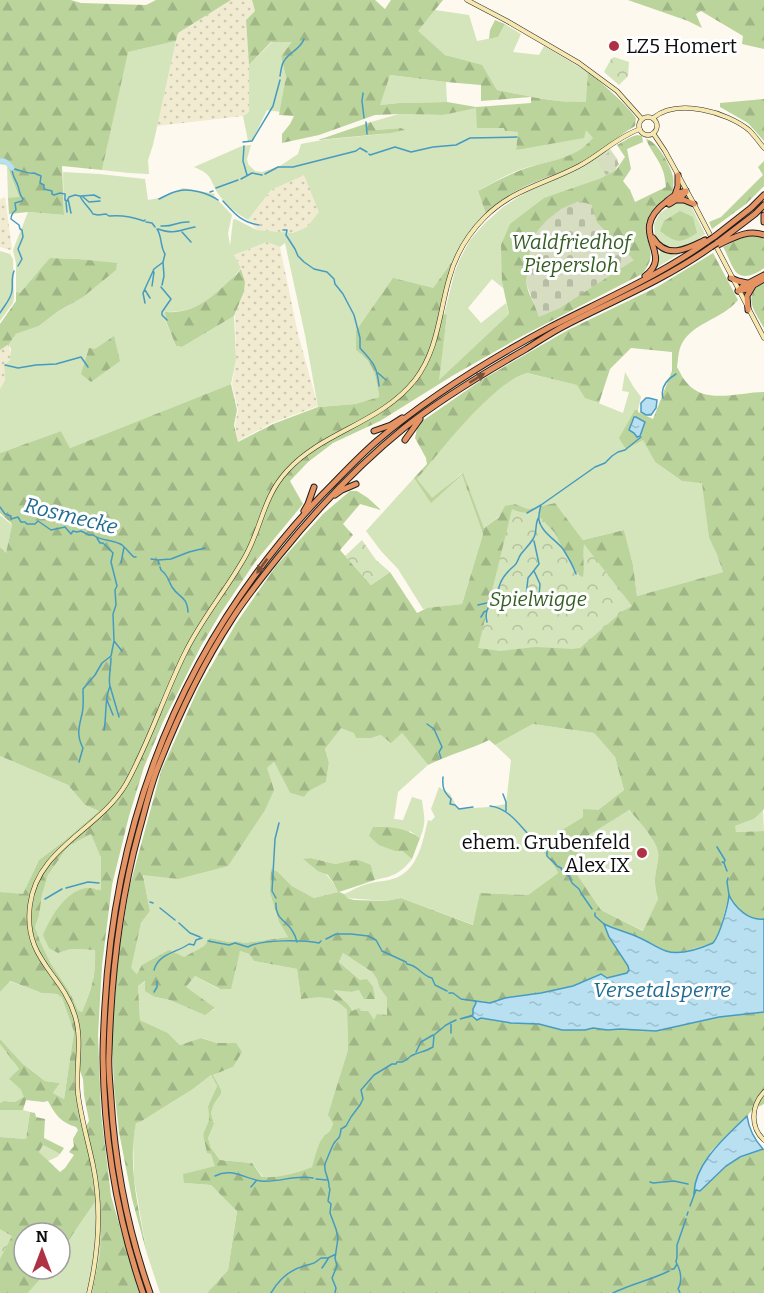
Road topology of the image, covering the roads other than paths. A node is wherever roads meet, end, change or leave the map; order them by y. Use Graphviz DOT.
graph roads {
  1 [pos="467,0"];
  2 [pos="653,118"];
  3 [pos="642,119"];
  4 [pos="640,129"];
  5 [pos="653,133"];
  6 [pos="764,148"];
  7 [pos="678,175"];
  8 [pos="686,191"];
  9 [pos="764,195"];
  10 [pos="676,197"];
  11 [pos="694,204"];
  12 [pos="764,205"];
  13 [pos="764,215"];
  14 [pos="764,222"];
  15 [pos="764,235"];
  16 [pos="716,239"];
  17 [pos="709,245"];
  18 [pos="764,277"];
  19 [pos="731,278"];
  20 [pos="751,284"];
  21 [pos="628,287"];
  22 [pos="738,291"];
  23 [pos="748,310"];
  24 [pos="764,338"];
  25 [pos="429,410"];
  26 [pos="414,412"];
  27 [pos="374,431"];
  28 [pos="405,440"];
  29 [pos="356,484"];
  30 [pos="314,487"];
  31 [pos="320,508"];
  32 [pos="296,522"];
  33 [pos="764,1092"];
  34 [pos="764,1140"];
  35 [pos="89,1293"];
  36 [pos="143,1293"];
  37 [pos="150,1293"];
  1 -- 3 [label="main road"];
  2 -- 3 [label="main road"];
  2 -- 5 [label="main road"];
  2 -- 6 [label="main road"];
  3 -- 4 [label="main road"];
  4 -- 5 [label="main road"];
  4 -- 35 [label="main road"];
  5 -- 7 [label="main road"];
  7 -- 8 [label="main road"];
  7 -- 10 [label="highway"];
  8 -- 10 [label="highway"];
  8 -- 11 [label="main road"];
  9 -- 16 [label="highway"];
  10 -- 11 [label="highway"];
  10 -- 17 [label="highway"];
  10 -- 21 [label="highway"];
  11 -- 19 [label="main road"];
  12 -- 16 [label="highway"];
  13 -- 14 [label="highway"];
  15 -- 16 [label="highway"];
  16 -- 17 [label="highway, bridge"];
  17 -- 21 [label="highway"];
  25 -- 17 [label="highway, one-way"];
  18 -- 20 [label="highway"];
  19 -- 20 [label="highway"];
  19 -- 22 [label="main road"];
  20 -- 22 [label="highway"];
  20 -- 23 [label="highway"];
  21 -- 26 [label="highway"];
  22 -- 23 [label="main road"];
  23 -- 24 [label="main road"];
  25 -- 28 [label="highway"];
  25 -- 31 [label="highway"];
  26 -- 27 [label="highway"];
  26 -- 32 [label="highway"];
  29 -- 31 [label="highway"];
  30 -- 32 [label="highway"];
  31 -- 37 [label="highway"];
  32 -- 36 [label="highway, one-way"];
  33 -- 34 [label="main road"];
}
